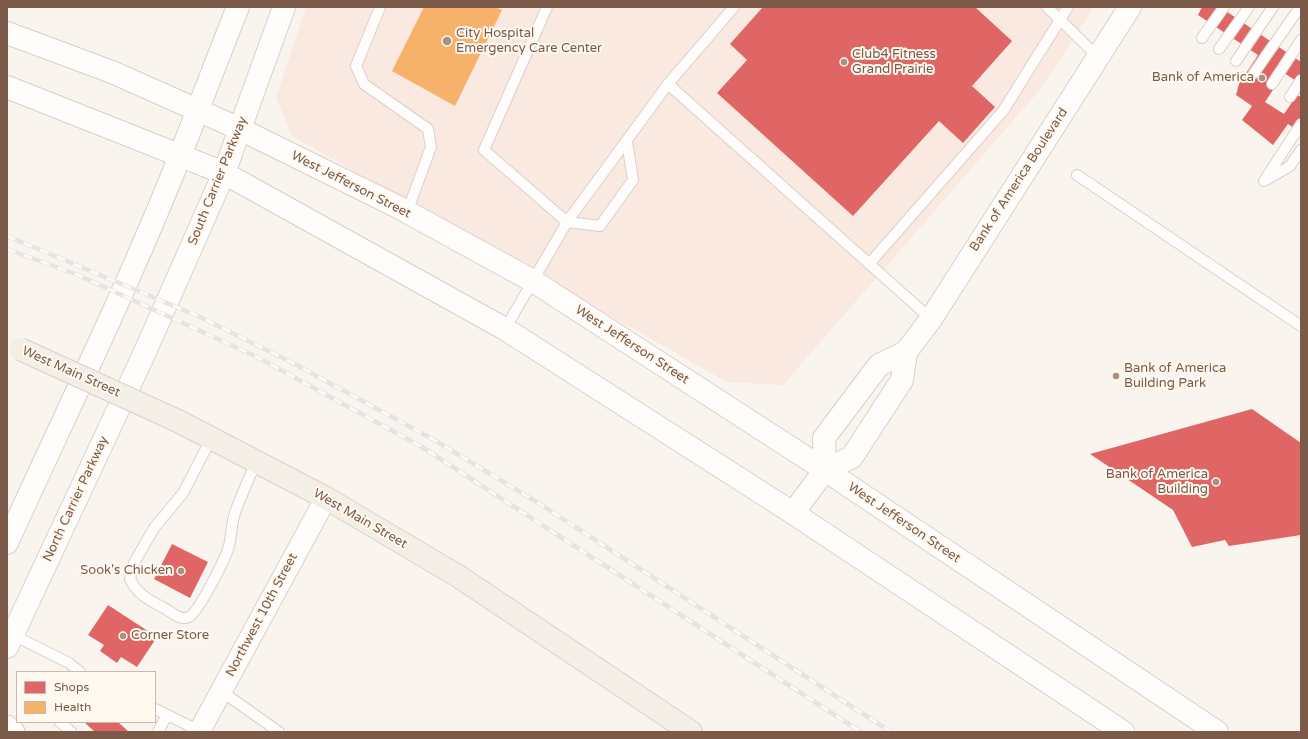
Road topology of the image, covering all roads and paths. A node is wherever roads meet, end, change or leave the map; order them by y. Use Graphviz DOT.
graph roads {
  1 [pos="238,7"];
  2 [pos="284,7"];
  3 [pos="380,7"];
  4 [pos="547,7"];
  5 [pos="734,7"];
  6 [pos="1047,7"];
  7 [pos="1068,7"];
  8 [pos="1130,7"];
  9 [pos="1224,7"];
  10 [pos="1249,7"];
  11 [pos="1273,7"];
  12 [pos="1300,7"];
  13 [pos="1060,19"];
  14 [pos="7,33"];
  15 [pos="1202,38"];
  16 [pos="1301,40"];
  17 [pos="1219,49"];
  18 [pos="1098,57"];
  19 [pos="1236,61"];
  20 [pos="1254,73"];
  21 [pos="1301,80"];
  22 [pos="668,84"];
  23 [pos="1272,84"];
  24 [pos="7,87"];
  25 [pos="1290,97"];
  26 [pos="196,111"];
  27 [pos="1301,124"];
  28 [pos="240,129"];
  29 [pos="627,142"];
  30 [pos="1301,150"];
  31 [pos="180,156"];
  32 [pos="224,174"];
  33 [pos="1077,175"];
  34 [pos="407,212"];
  35 [pos="566,222"];
  36 [pos="869,264"];
  37 [pos="533,281"];
  38 [pos="930,319"];
  39 [pos="1301,326"];
  40 [pos="505,329"];
  41 [pos="13,346"];
  42 [pos="144,352"];
  43 [pos="906,352"];
  44 [pos="211,439"];
  45 [pos="256,462"];
  46 [pos="824,470"];
  47 [pos="326,498"];
  48 [pos="793,513"];
  49 [pos="7,543"];
  50 [pos="10,641"];
  51 [pos="69,663"];
  52 [pos="64,671"];
  53 [pos="79,671"];
  54 [pos="221,690"];
  55 [pos="156,710"];
  56 [pos="167,715"];
  57 [pos="61,723"];
  58 [pos="7,726"];
  59 [pos="199,731"];
  60 [pos="14,732"];
  61 [pos="71,732"];
  62 [pos="158,732"];
  63 [pos="279,732"];
  64 [pos="691,732"];
  65 [pos="1123,732"];
  66 [pos="1217,732"];
  1 -- 26 [label="main road"];
  2 -- 28 [label="main road, South Carrier Parkway"];
  3 -- 34 [label="lane"];
  4 -- 35 [label="lane"];
  5 -- 22 [label="lane"];
  6 -- 13 [label="lane"];
  7 -- 13 [label="lane"];
  8 -- 18 [label="main road, Bank of America Boulevard"];
  9 -- 15 [label="lane"];
  10 -- 17 [label="lane"];
  11 -- 19 [label="lane"];
  12 -- 20 [label="lane"];
  13 -- 18 [label="lane"];
  13 -- 36 [label="lane"];
  14 -- 26 [label="main road, West Jefferson Street"];
  16 -- 23 [label="lane"];
  18 -- 38 [label="main road, Bank of America Boulevard"];
  21 -- 25 [label="lane"];
  22 -- 29 [label="lane"];
  22 -- 36 [label="lane"];
  24 -- 31 [label="main road"];
  26 -- 28 [label="main road, West Jefferson Street"];
  26 -- 31 [label="main road"];
  27 -- 30 [label="lane"];
  28 -- 32 [label="main road, South Carrier Parkway"];
  28 -- 34 [label="main road, West Jefferson Street"];
  29 -- 35 [label="lane"];
  29 -- 35 [label="lane"];
  31 -- 32 [label="main road"];
  31 -- 49 [label="main road"];
  32 -- 40 [label="main road"];
  32 -- 42 [label="main road, South Carrier Parkway"];
  33 -- 39 [label="lane"];
  34 -- 37 [label="main road, West Jefferson Street"];
  35 -- 37 [label="lane"];
  36 -- 38 [label="lane"];
  37 -- 40 [label="lane"];
  37 -- 46 [label="main road, West Jefferson Street"];
  38 -- 43 [label="main road, Bank of America Boulevard"];
  40 -- 48 [label="main road"];
  41 -- 44 [label="main road, West Main Street, bridge"];
  42 -- 50 [label="main road, North Carrier Parkway"];
  43 -- 46 [label="main road, Bank of America Boulevard"];
  43 -- 46 [label="main road, Bank of America Boulevard"];
  44 -- 45 [label="main road, West Main Street"];
  44 -- 45 [label="lane"];
  45 -- 47 [label="main road, West Main Street"];
  46 -- 48 [label="main road, Bank of America Boulevard"];
  46 -- 66 [label="main road, West Jefferson Street"];
  47 -- 54 [label="street, Northwest 10th Street"];
  47 -- 64 [label="main road, West Main Street"];
  48 -- 65 [label="main road"];
  50 -- 51 [label="lane"];
  51 -- 52 [label="lane"];
  51 -- 53 [label="lane"];
  54 -- 59 [label="street, Northwest 10th Street"];
  54 -- 63 [label="lane"];
  55 -- 56 [label="lane"];
  56 -- 59 [label="lane"];
  56 -- 62 [label="lane"];
  57 -- 61 [label="lane"];
  58 -- 60 [label="street"];
}
